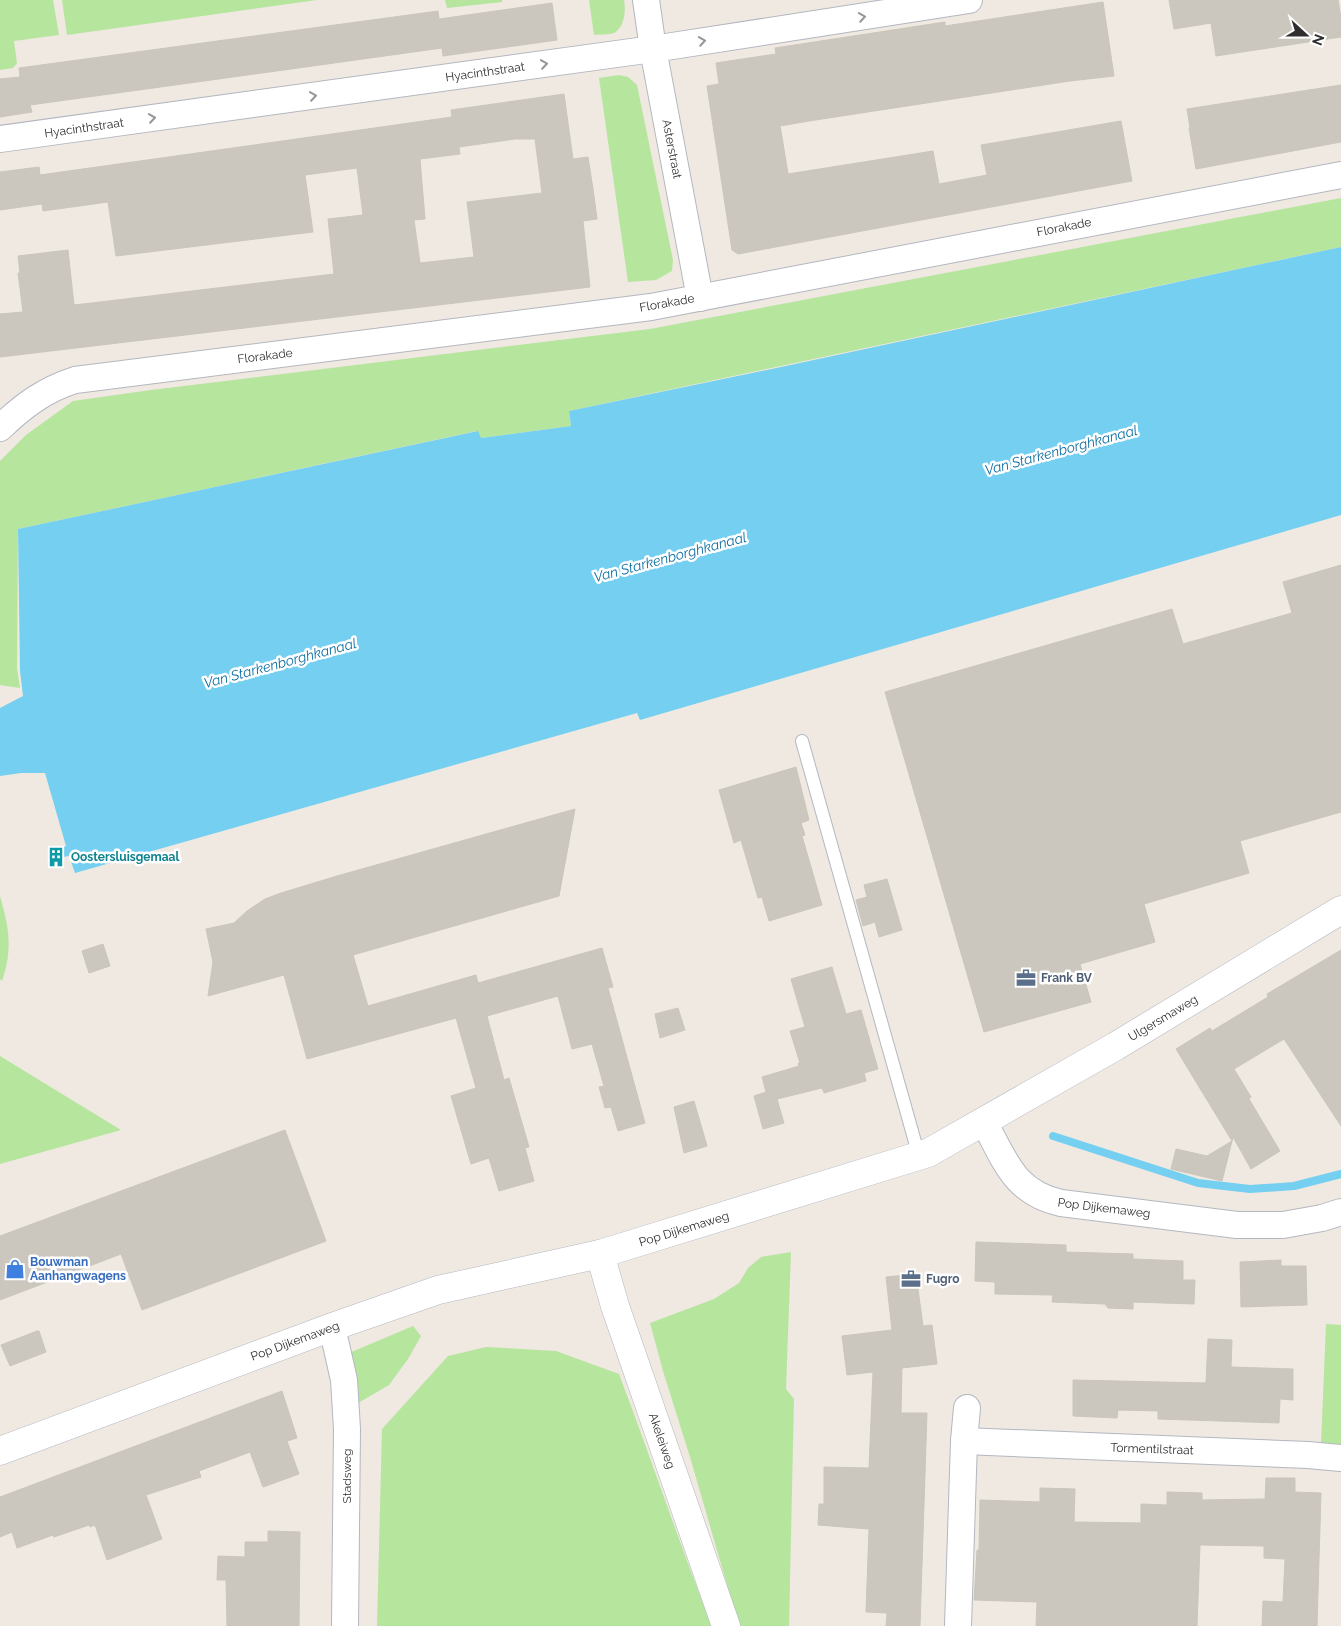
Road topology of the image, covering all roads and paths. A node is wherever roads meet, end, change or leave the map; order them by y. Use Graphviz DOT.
graph roads {
  1 [pos="646,0"];
  2 [pos="969,0"];
  3 [pos="653,48"];
  4 [pos="0,139"];
  5 [pos="1341,175"];
  6 [pos="700,298"];
  7 [pos="0,428"];
  8 [pos="802,741"];
  9 [pos="1341,910"];
  10 [pos="984,1122"];
  11 [pos="919,1156"];
  12 [pos="1341,1212"];
  13 [pos="600,1254"];
  14 [pos="332,1327"];
  15 [pos="967,1408"];
  16 [pos="964,1441"];
  17 [pos="0,1450"];
  18 [pos="1341,1458"];
  19 [pos="345,1626"];
  20 [pos="726,1626"];
  21 [pos="958,1626"];
  1 -- 3 [label="street, Asterstraat"];
  3 -- 2 [label="street, Hyacinthstraat, one-way"];
  4 -- 3 [label="street, Hyacinthstraat, one-way"];
  3 -- 6 [label="street, Asterstraat"];
  5 -- 6 [label="street, Florakade"];
  6 -- 7 [label="street, Florakade"];
  8 -- 11 [label="lane"];
  9 -- 10 [label="street, Ulgersmaweg"];
  10 -- 11 [label="street, Pop Dijkemaweg"];
  10 -- 12 [label="street, Pop Dijkemaweg"];
  11 -- 13 [label="street, Pop Dijkemaweg"];
  13 -- 14 [label="street, Pop Dijkemaweg"];
  13 -- 20 [label="street, Akeleiweg"];
  14 -- 17 [label="street, Pop Dijkemaweg"];
  14 -- 19 [label="street, Stadsweg"];
  15 -- 16 [label="street"];
  16 -- 18 [label="street, Tormentilstraat"];
  16 -- 21 [label="street"];
}
